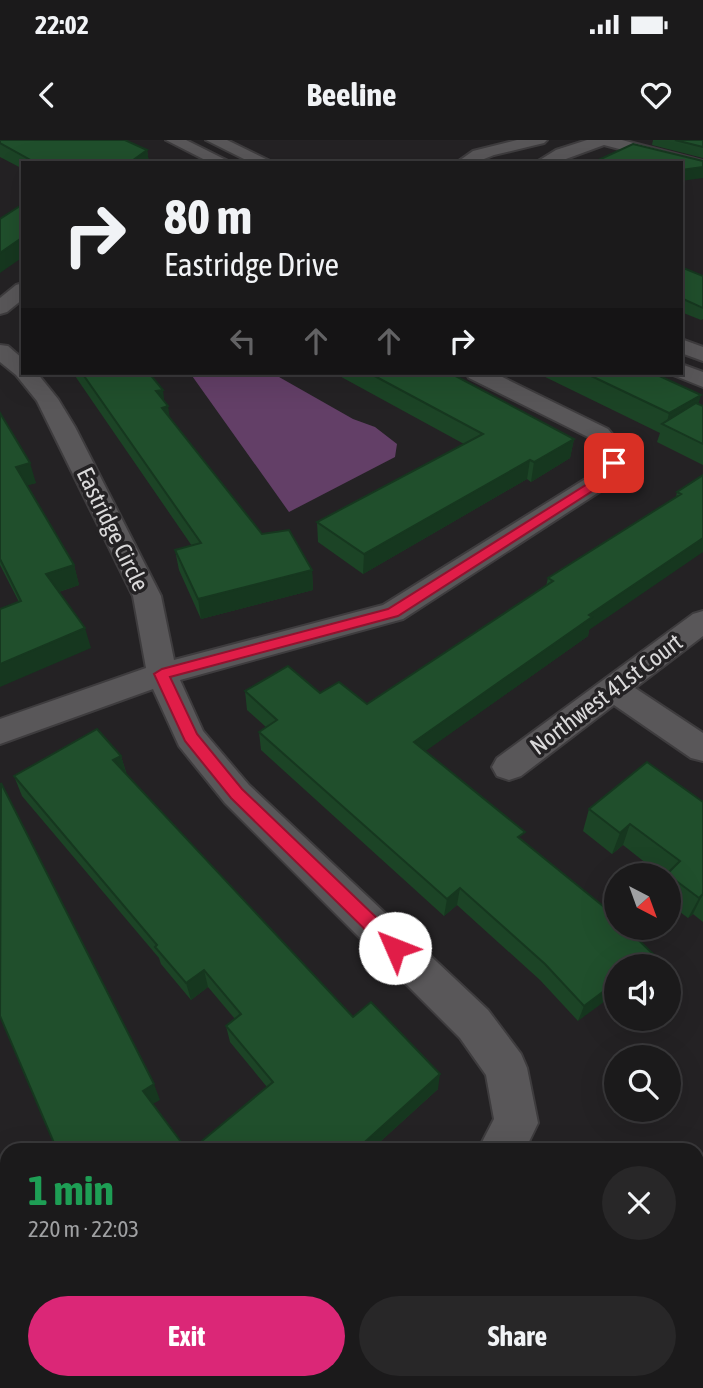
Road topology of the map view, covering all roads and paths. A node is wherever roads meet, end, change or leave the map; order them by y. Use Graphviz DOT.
graph roads {
  1 [pos="174,140"];
  2 [pos="214,140"];
  3 [pos="539,140"];
  4 [pos="576,140"];
  5 [pos="603,140"];
  6 [pos="536,160"];
  7 [pos="220,161"];
  8 [pos="261,161"];
  9 [pos="466,161"];
  10 [pos="703,166"];
  11 [pos="21,291"];
  12 [pos="0,308"];
  13 [pos="683,346"];
  14 [pos="0,351"];
  15 [pos="703,355"];
  16 [pos="21,368"];
  17 [pos="683,371"];
  18 [pos="27,375"];
  19 [pos="481,375"];
  20 [pos="703,380"];
  21 [pos="703,621"];
  22 [pos="162,674"];
  23 [pos="613,689"];
  24 [pos="0,732"];
  25 [pos="703,749"];
  26 [pos="509,767"];
  27 [pos="504,1143"];
  1 -- 7 [label="street"];
  2 -- 8 [label="street"];
  3 -- 9 [label="street"];
  4 -- 6 [label="street"];
  5 -- 6 [label="street"];
  5 -- 10 [label="street"];
  11 -- 12 [label="street"];
  13 -- 15 [label="street"];
  14 -- 16 [label="street, Eastridge Circle"];
  17 -- 20 [label="street"];
  18 -- 22 [label="street, Eastridge Circle"];
  19 -- 22 [label="street"];
  21 -- 23 [label="street, Northwest 41st Court"];
  22 -- 24 [label="street"];
  22 -- 27 [label="street, Eastridge Circle"];
  23 -- 25 [label="street"];
  23 -- 26 [label="street, Northwest 41st Court"];
}
